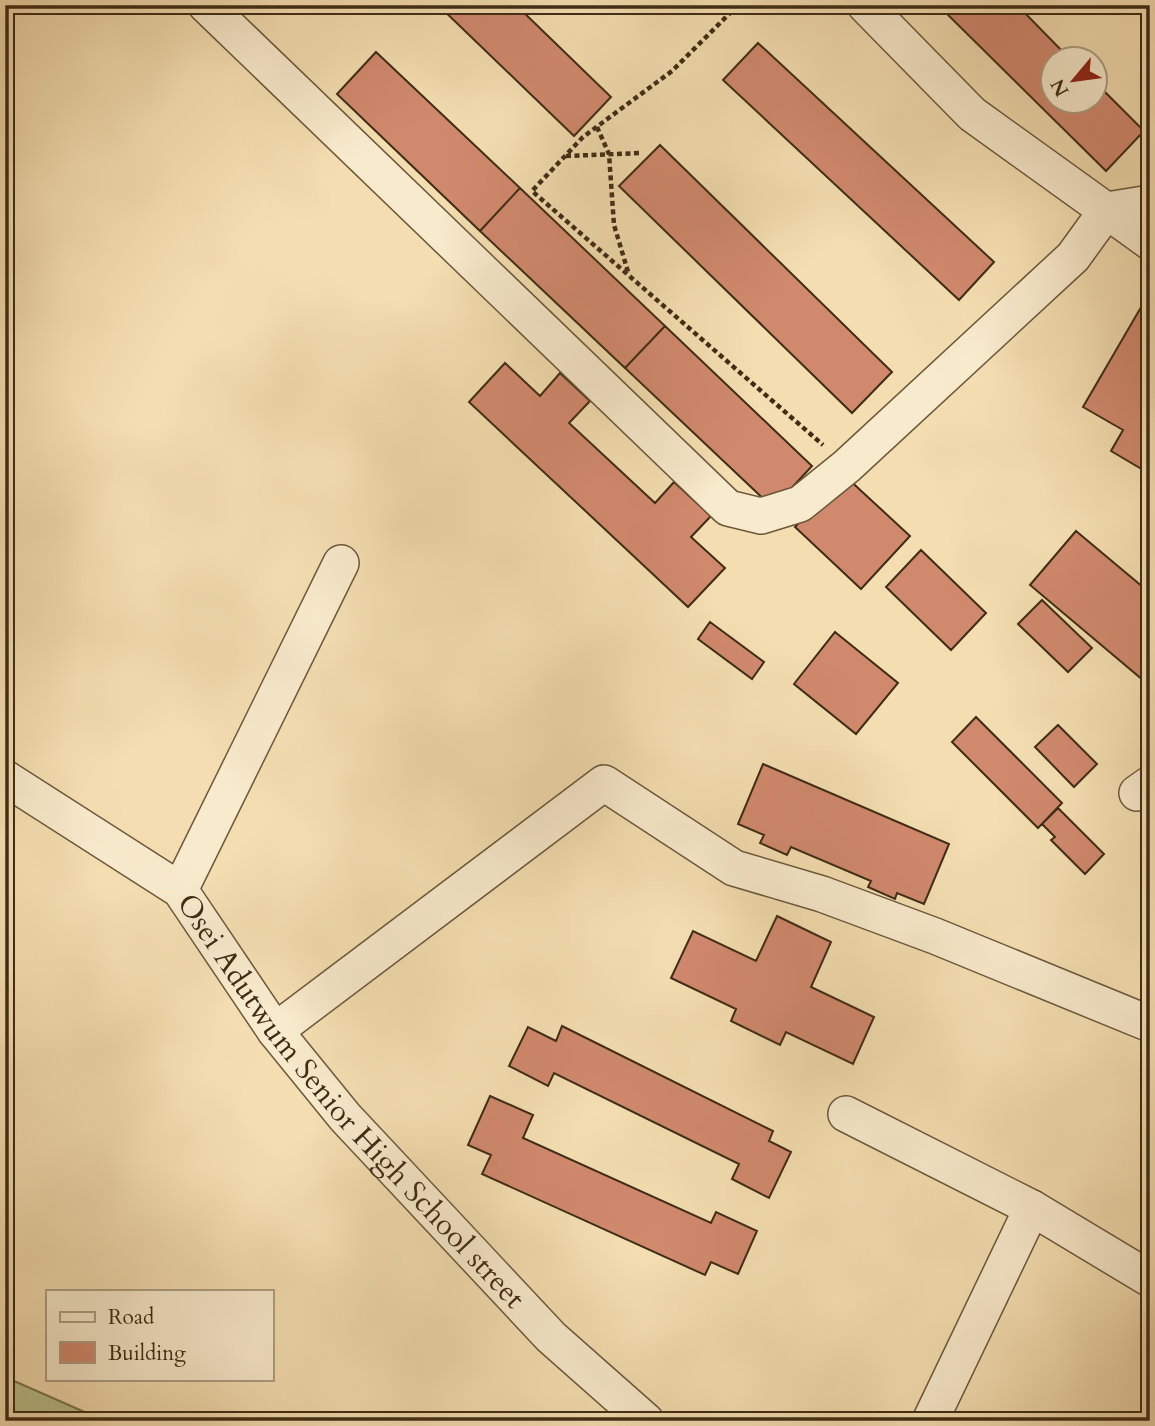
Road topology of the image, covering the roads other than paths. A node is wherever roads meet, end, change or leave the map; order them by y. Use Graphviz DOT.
graph roads {
  1 [pos="206,5"];
  2 [pos="865,5"];
  3 [pos="1150,204"];
  4 [pos="1107,210"];
  5 [pos="1150,242"];
  6 [pos="341,563"];
  7 [pos="5,778"];
  8 [pos="180,890"];
  9 [pos="1150,1024"];
  10 [pos="275,1031"];
  11 [pos="846,1114"];
  12 [pos="1032,1208"];
  13 [pos="1150,1279"];
  14 [pos="646,1421"];
  15 [pos="930,1421"];
  1 -- 4 [label="street"];
  2 -- 4 [label="street"];
  3 -- 4 [label="street"];
  4 -- 5 [label="street"];
  6 -- 8 [label="street"];
  7 -- 8 [label="street, Osei Adutwum Senior High School street"];
  8 -- 10 [label="street, Osei Adutwum Senior High School street"];
  9 -- 10 [label="street"];
  10 -- 14 [label="street, Osei Adutwum Senior High School street"];
  11 -- 12 [label="street"];
  12 -- 13 [label="street"];
  12 -- 15 [label="street"];
}
